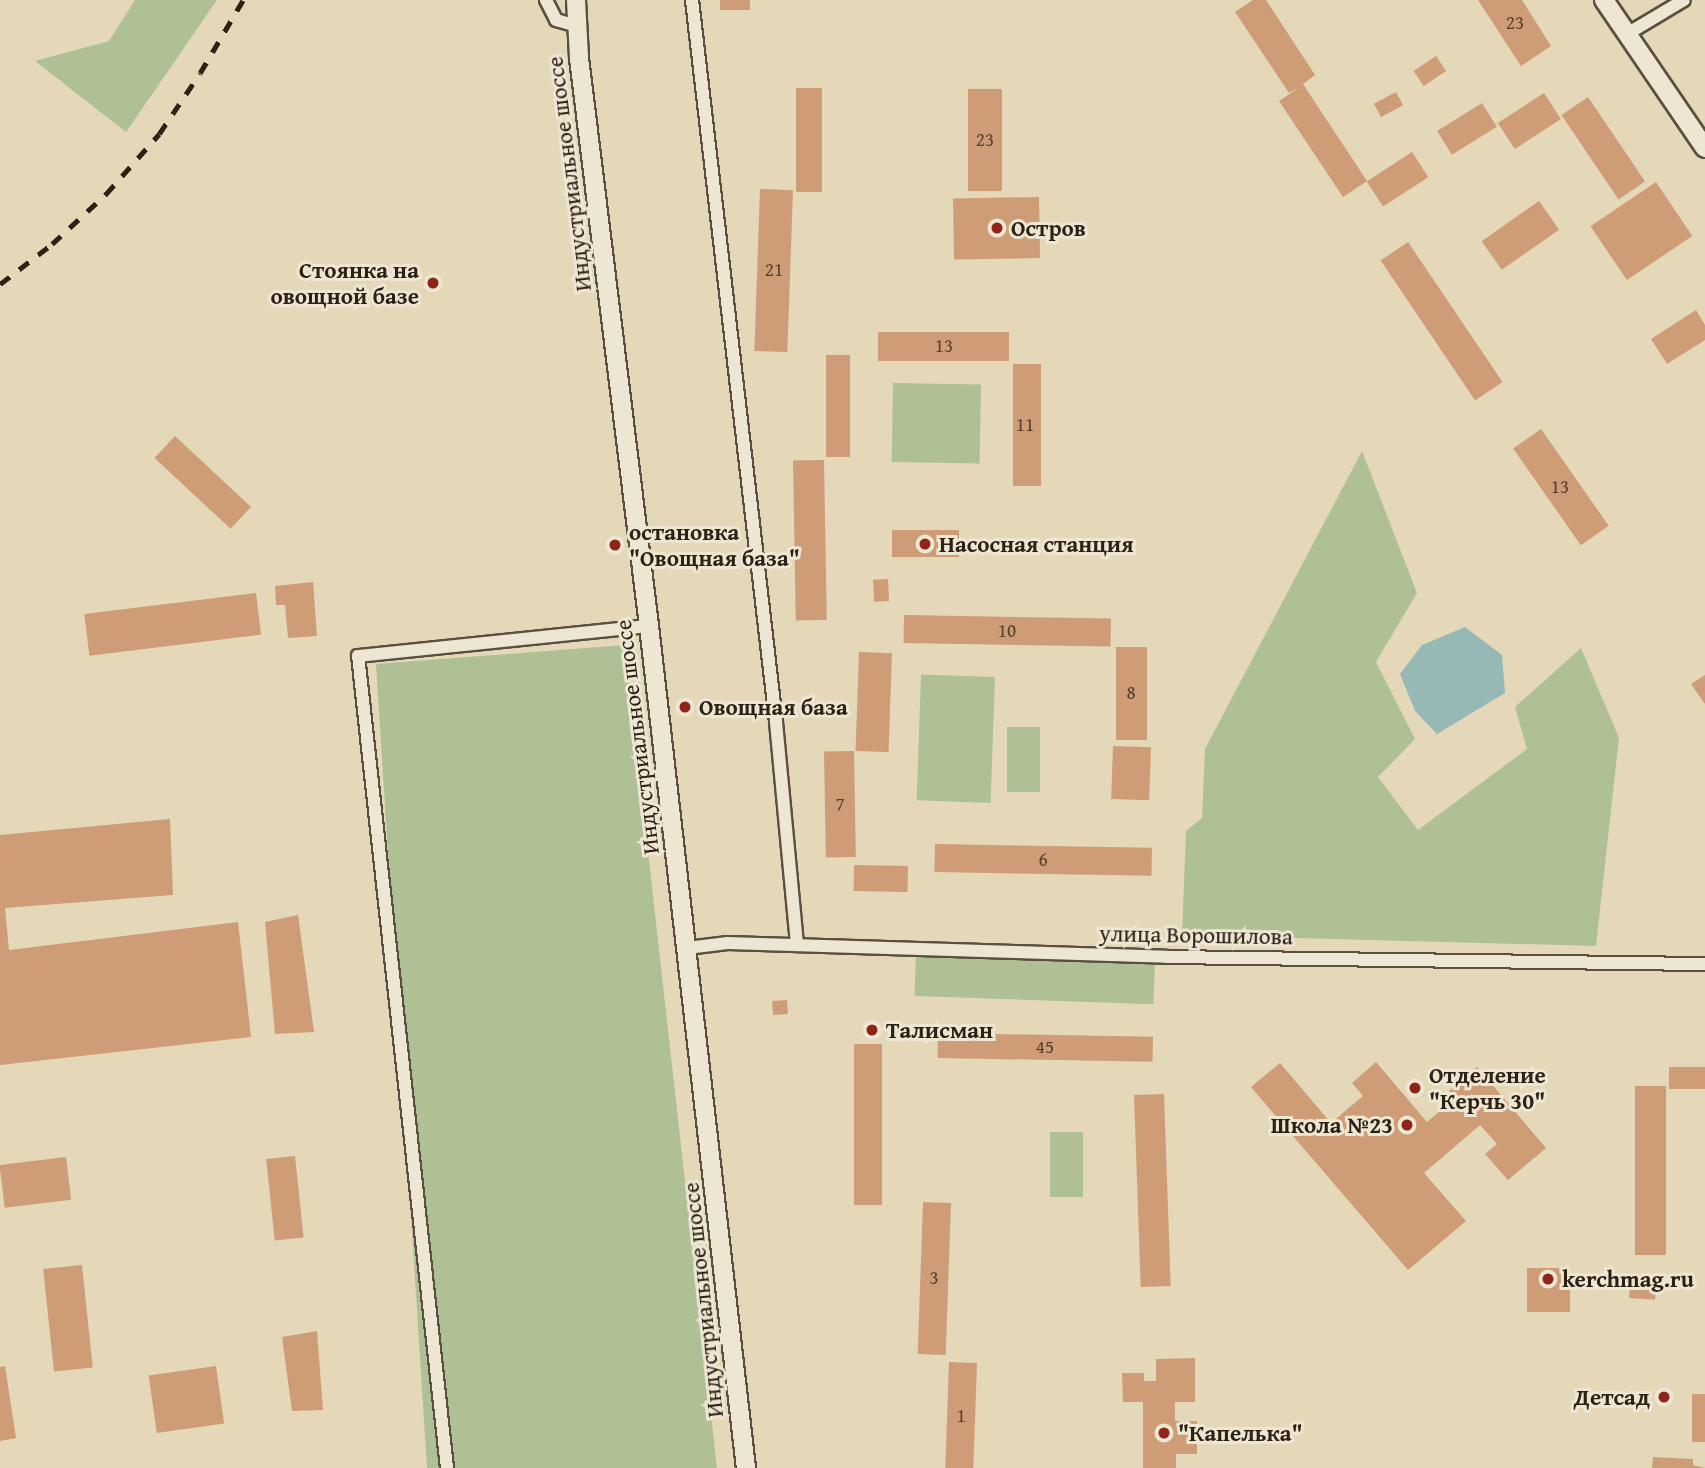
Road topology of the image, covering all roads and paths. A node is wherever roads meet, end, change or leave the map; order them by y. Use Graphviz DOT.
graph roads {
  1 [pos="546,0"];
  2 [pos="576,0"];
  3 [pos="692,0"];
  4 [pos="1604,0"];
  5 [pos="1684,0"];
  6 [pos="577,26"];
  7 [pos="1627,34"];
  8 [pos="1705,148"];
  9 [pos="649,626"];
  10 [pos="797,945"];
  11 [pos="687,948"];
  12 [pos="1705,964"];
  13 [pos="447,1468"];
  14 [pos="746,1468"];
  1 -- 6 [label="street"];
  2 -- 6 [label="main road, Индустриальное шоссе"];
  3 -- 10 [label="street"];
  4 -- 7 [label="main road"];
  5 -- 7 [label="street"];
  6 -- 9 [label="main road, Индустриальное шоссе"];
  7 -- 8 [label="main road"];
  9 -- 11 [label="main road, Индустриальное шоссе"];
  9 -- 13 [label="street"];
  10 -- 11 [label="street, улица Ворошилова"];
  10 -- 12 [label="street, улица Ворошилова"];
  11 -- 14 [label="main road, Индустриальное шоссе"];
}
